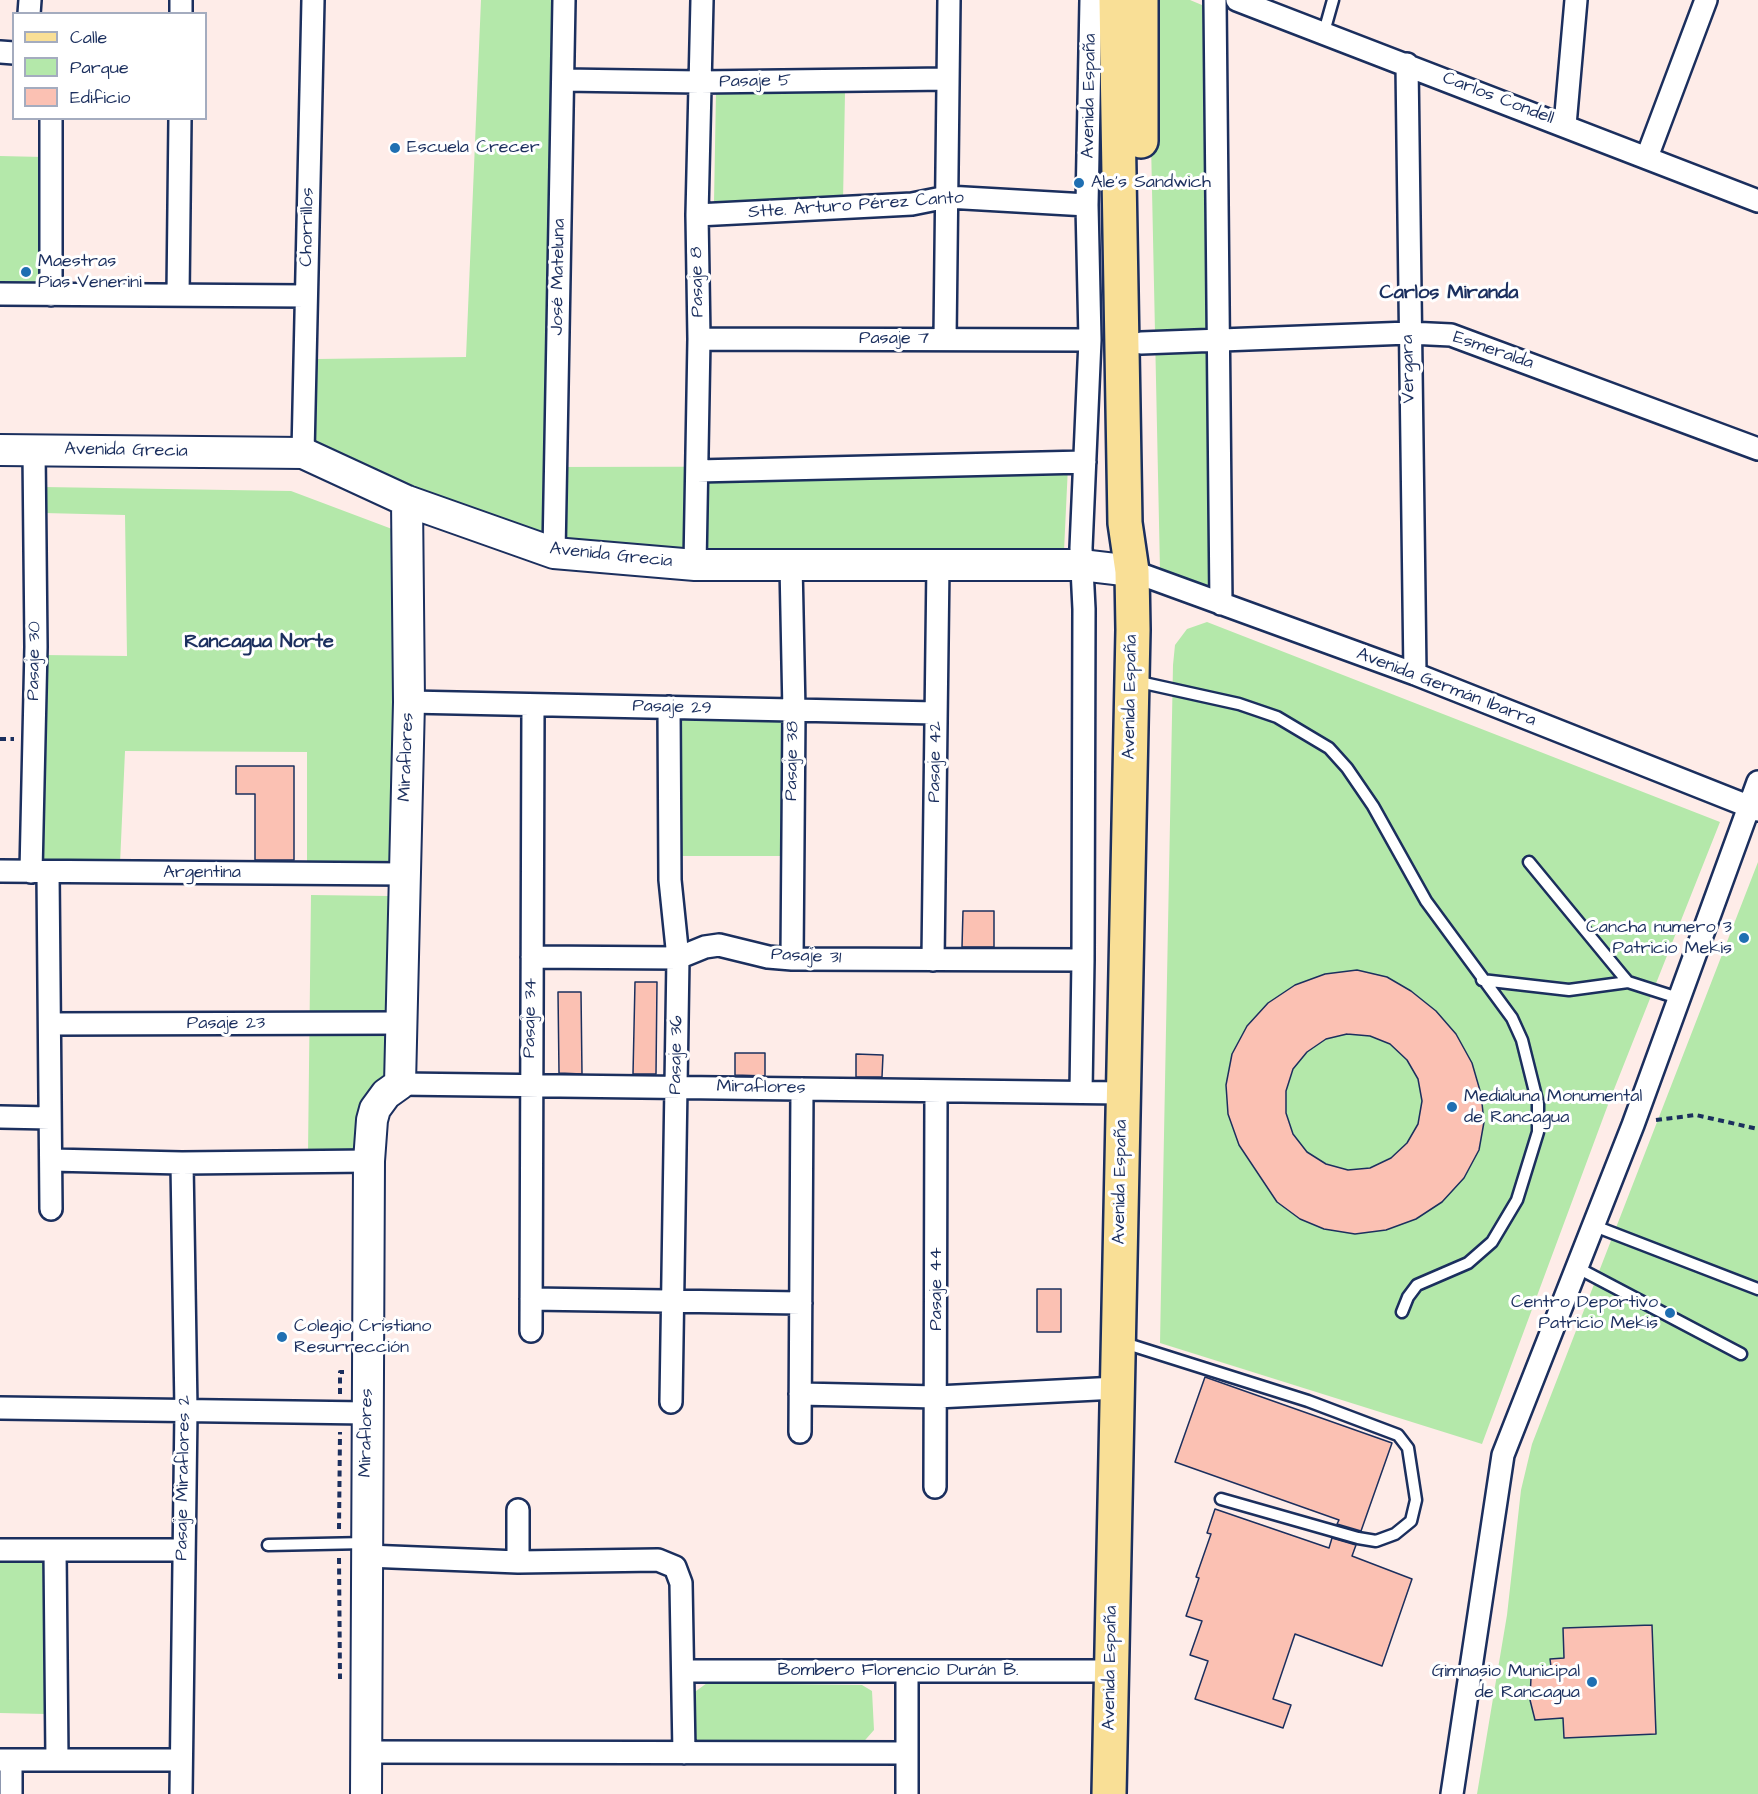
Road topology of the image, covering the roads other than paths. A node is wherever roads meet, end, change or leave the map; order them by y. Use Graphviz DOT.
graph roads {
  1 [pos="313,0"];
  2 [pos="564,0"];
  3 [pos="702,0"];
  4 [pos="949,0"];
  5 [pos="1091,0"];
  6 [pos="1116,0"];
  7 [pos="1141,0"];
  8 [pos="1215,0"];
  9 [pos="1238,0"];
  10 [pos="1333,0"];
  11 [pos="1576,0"];
  12 [pos="1706,0"];
  13 [pos="1324,32"];
  14 [pos="1407,64"];
  15 [pos="948,79"];
  16 [pos="563,80"];
  17 [pos="700,82"];
  18 [pos="51,120"];
  19 [pos="180,120"];
  20 [pos="1564,125"];
  21 [pos="1647,157"];
  22 [pos="947,197"];
  23 [pos="1758,201"];
  24 [pos="1087,205"];
  25 [pos="697,215"];
  26 [pos="0,294"];
  27 [pos="51,295"];
  28 [pos="178,295"];
  29 [pos="306,296"];
  30 [pos="1409,333"];
  31 [pos="699,339"];
  32 [pos="945,339"];
  33 [pos="1090,340"];
  34 [pos="1217,340"];
  35 [pos="1141,343"];
  36 [pos="1758,449"];
  37 [pos="0,450"];
  38 [pos="34,450"];
  39 [pos="303,453"];
  40 [pos="1084,462"];
  41 [pos="696,471"];
  42 [pos="407,501"];
  43 [pos="554,554"];
  44 [pos="792,564"];
  45 [pos="939,564"];
  46 [pos="695,565"];
  47 [pos="1081,565"];
  48 [pos="1132,571"];
  49 [pos="1221,604"];
  50 [pos="1415,674"];
  51 [pos="1132,681"];
  52 [pos="409,702"];
  53 [pos="533,705"];
  54 [pos="669,707"];
  55 [pos="794,712"];
  56 [pos="936,713"];
  57 [pos="1758,782"];
  58 [pos="1754,809"];
  59 [pos="1529,862"];
  60 [pos="0,871"];
  61 [pos="40,872"];
  62 [pos="404,874"];
  63 [pos="532,957"];
  64 [pos="678,958"];
  65 [pos="792,959"];
  66 [pos="933,960"];
  67 [pos="1083,960"];
  68 [pos="1482,980"];
  69 [pos="1628,982"];
  70 [pos="1678,998"];
  71 [pos="402,1023"];
  72 [pos="50,1024"];
  73 [pos="400,1084"];
  74 [pos="530,1086"];
  75 [pos="677,1087"];
  76 [pos="802,1089"];
  77 [pos="936,1091"];
  78 [pos="1080,1092"];
  79 [pos="1122,1093"];
  80 [pos="0,1117"];
  81 [pos="50,1118"];
  82 [pos="51,1160"];
  83 [pos="369,1161"];
  84 [pos="182,1162"];
  85 [pos="51,1209"];
  86 [pos="1592,1225"];
  87 [pos="1575,1267"];
  88 [pos="1758,1289"];
  89 [pos="531,1299"];
  90 [pos="673,1302"];
  91 [pos="801,1303"];
  92 [pos="1402,1312"];
  93 [pos="531,1331"];
  94 [pos="1118,1341"];
  95 [pos="1741,1354"];
  96 [pos="1117,1388"];
  97 [pos="800,1394"];
  98 [pos="937,1397"];
  99 [pos="670,1402"];
  100 [pos="0,1408"];
  101 [pos="186,1410"];
  102 [pos="367,1413"];
  103 [pos="800,1432"];
  104 [pos="935,1487"];
  105 [pos="1221,1499"];
  106 [pos="518,1510"];
  107 [pos="268,1545"];
  108 [pos="0,1550"];
  109 [pos="55,1550"];
  110 [pos="183,1550"];
  111 [pos="367,1550"];
  112 [pos="518,1562"];
  113 [pos="684,1671"];
  114 [pos="907,1671"];
  115 [pos="1111,1671"];
  116 [pos="366,1752"];
  117 [pos="684,1753"];
  118 [pos="907,1753"];
  119 [pos="6,1760"];
  120 [pos="57,1760"];
  121 [pos="180,1760"];
  122 [pos="11,1794"];
  123 [pos="181,1794"];
  124 [pos="366,1794"];
  125 [pos="907,1794"];
  126 [pos="1109,1794"];
  127 [pos="1452,1794"];
  1 -- 29 [label="street, Chorrillos"];
  2 -- 16 [label="street, José Mateluna"];
  3 -- 17 [label="street, Pasaje 8"];
  4 -- 15 [label="street"];
  5 -- 24 [label="street, Avenida España"];
  6 -- 48 [label="main road, Avenida España"];
  7 -- 35 [label="main road, Avenida España"];
  8 -- 34 [label="street"];
  9 -- 13 [label="street, Carlos Condell"];
  10 -- 13 [label="lane"];
  11 -- 20 [label="street"];
  12 -- 21 [label="street"];
  13 -- 14 [label="street, Carlos Condell"];
  14 -- 20 [label="street, Carlos Condell"];
  14 -- 30 [label="street, Vergara"];
  15 -- 17 [label="street, Pasaje 5"];
  15 -- 22 [label="street"];
  16 -- 17 [label="street, Pasaje 5"];
  16 -- 43 [label="street, José Mateluna"];
  17 -- 25 [label="street, Pasaje 8"];
  18 -- 27 [label="street"];
  19 -- 28 [label="street"];
  20 -- 21 [label="street, Carlos Condell"];
  21 -- 23 [label="street, Carlos Condell"];
  22 -- 24 [label="street, Stte. Arturo Pérez Canto"];
  22 -- 25 [label="street, Stte. Arturo Pérez Canto"];
  22 -- 32 [label="street"];
  24 -- 33 [label="street, Avenida España"];
  25 -- 31 [label="street, Pasaje 8"];
  26 -- 27 [label="street"];
  27 -- 28 [label="street"];
  28 -- 29 [label="street"];
  29 -- 39 [label="street, Chorrillos"];
  30 -- 34 [label="street, Esmeralda"];
  30 -- 36 [label="street, Esmeralda"];
  30 -- 50 [label="street, Vergara"];
  31 -- 32 [label="street, Pasaje 7"];
  31 -- 41 [label="street, Pasaje 8"];
  32 -- 33 [label="street, Pasaje 7"];
  33 -- 40 [label="street, Avenida España"];
  34 -- 35 [label="street, Esmeralda"];
  34 -- 49 [label="street"];
  35 -- 48 [label="main road, Avenida España"];
  37 -- 38 [label="street, Avenida Grecia"];
  38 -- 39 [label="street, Avenida Grecia"];
  38 -- 61 [label="street, Pasaje 30"];
  39 -- 42 [label="street, Avenida Grecia"];
  40 -- 41 [label="street"];
  40 -- 47 [label="street, Avenida España"];
  41 -- 46 [label="street, Pasaje 8"];
  42 -- 43 [label="street, Avenida Grecia"];
  42 -- 52 [label="street, Miraflores"];
  43 -- 46 [label="street, Avenida Grecia"];
  44 -- 45 [label="street, Avenida Grecia"];
  44 -- 46 [label="street, Avenida Grecia"];
  44 -- 55 [label="street, Pasaje 38"];
  45 -- 47 [label="street, Avenida Grecia"];
  45 -- 56 [label="street, Pasaje 42"];
  47 -- 48 [label="street, Avenida Grecia"];
  47 -- 67 [label="street, Avenida España"];
  48 -- 49 [label="street, Avenida Germán Ibarra"];
  48 -- 51 [label="main road, Avenida España"];
  49 -- 50 [label="street, Avenida Germán Ibarra"];
  50 -- 58 [label="street, Avenida Germán Ibarra"];
  51 -- 68 [label="lane"];
  51 -- 79 [label="main road, Avenida España"];
  52 -- 53 [label="street, Pasaje 29"];
  52 -- 62 [label="street, Miraflores"];
  53 -- 54 [label="street, Pasaje 29"];
  53 -- 63 [label="street, Pasaje 34"];
  54 -- 55 [label="street, Pasaje 29"];
  54 -- 64 [label="street, Pasaje 36"];
  55 -- 56 [label="street, Pasaje 29"];
  55 -- 65 [label="street, Pasaje 38"];
  56 -- 66 [label="street, Pasaje 42"];
  57 -- 58 [label="street"];
  58 -- 70 [label="street"];
  59 -- 69 [label="lane"];
  60 -- 61 [label="street, Argentina"];
  61 -- 62 [label="street, Argentina"];
  61 -- 72 [label="street, Pasaje 30"];
  62 -- 71 [label="street, Miraflores"];
  63 -- 64 [label="street, Pasaje 31"];
  63 -- 74 [label="street, Pasaje 34"];
  64 -- 65 [label="street, Pasaje 31"];
  64 -- 75 [label="street, Pasaje 36"];
  65 -- 66 [label="street, Pasaje 31"];
  66 -- 67 [label="street, Pasaje 31"];
  67 -- 78 [label="street, Avenida España"];
  68 -- 69 [label="lane"];
  68 -- 92 [label="lane"];
  69 -- 70 [label="lane"];
  70 -- 86 [label="street"];
  71 -- 72 [label="street, Pasaje 23"];
  71 -- 73 [label="street, Miraflores"];
  72 -- 81 [label="street, Pasaje 30"];
  73 -- 74 [label="street, Miraflores"];
  73 -- 83 [label="street, Miraflores"];
  74 -- 75 [label="street, Miraflores"];
  74 -- 89 [label="street, Pasaje 34"];
  75 -- 76 [label="street, Miraflores"];
  75 -- 90 [label="street, Pasaje 36"];
  76 -- 77 [label="street, Miraflores"];
  76 -- 91 [label="street"];
  77 -- 78 [label="street, Miraflores"];
  77 -- 98 [label="street, Pasaje 44"];
  78 -- 79 [label="street, Miraflores"];
  79 -- 94 [label="main road, Avenida España"];
  80 -- 81 [label="street"];
  81 -- 82 [label="street, Pasaje 30"];
  82 -- 84 [label="street"];
  82 -- 85 [label="street, Pasaje 30"];
  83 -- 84 [label="street"];
  83 -- 102 [label="street, Miraflores"];
  84 -- 101 [label="street, Pasaje Miraflores 2"];
  86 -- 87 [label="street"];
  86 -- 88 [label="lane"];
  87 -- 95 [label="lane"];
  87 -- 127 [label="street"];
  89 -- 90 [label="street"];
  89 -- 93 [label="street, Pasaje 34"];
  90 -- 91 [label="street"];
  90 -- 99 [label="street, Pasaje 36"];
  91 -- 97 [label="street"];
  94 -- 96 [label="main road, Avenida España"];
  94 -- 105 [label="lane"];
  96 -- 98 [label="street"];
  96 -- 115 [label="main road, Avenida España"];
  97 -- 98 [label="street"];
  97 -- 103 [label="street"];
  98 -- 104 [label="street, Pasaje 44"];
  100 -- 101 [label="street"];
  101 -- 102 [label="street"];
  101 -- 110 [label="street, Pasaje Miraflores 2"];
  102 -- 111 [label="street, Miraflores"];
  106 -- 112 [label="street"];
  107 -- 111 [label="lane"];
  108 -- 109 [label="street"];
  109 -- 110 [label="street"];
  109 -- 120 [label="street"];
  110 -- 121 [label="street, Pasaje Miraflores 2"];
  111 -- 112 [label="street"];
  111 -- 116 [label="street, Miraflores"];
  112 -- 113 [label="street"];
  113 -- 114 [label="street, Bombero Florencio Durán B."];
  113 -- 117 [label="street"];
  114 -- 115 [label="street, Bombero Florencio Durán B."];
  114 -- 118 [label="street"];
  115 -- 126 [label="main road, Avenida España"];
  116 -- 117 [label="street"];
  116 -- 124 [label="street, Miraflores"];
  117 -- 118 [label="street"];
  118 -- 125 [label="street"];
  119 -- 120 [label="street"];
  119 -- 122 [label="street"];
  120 -- 121 [label="street"];
  121 -- 123 [label="street, Pasaje Miraflores 2"];
}
